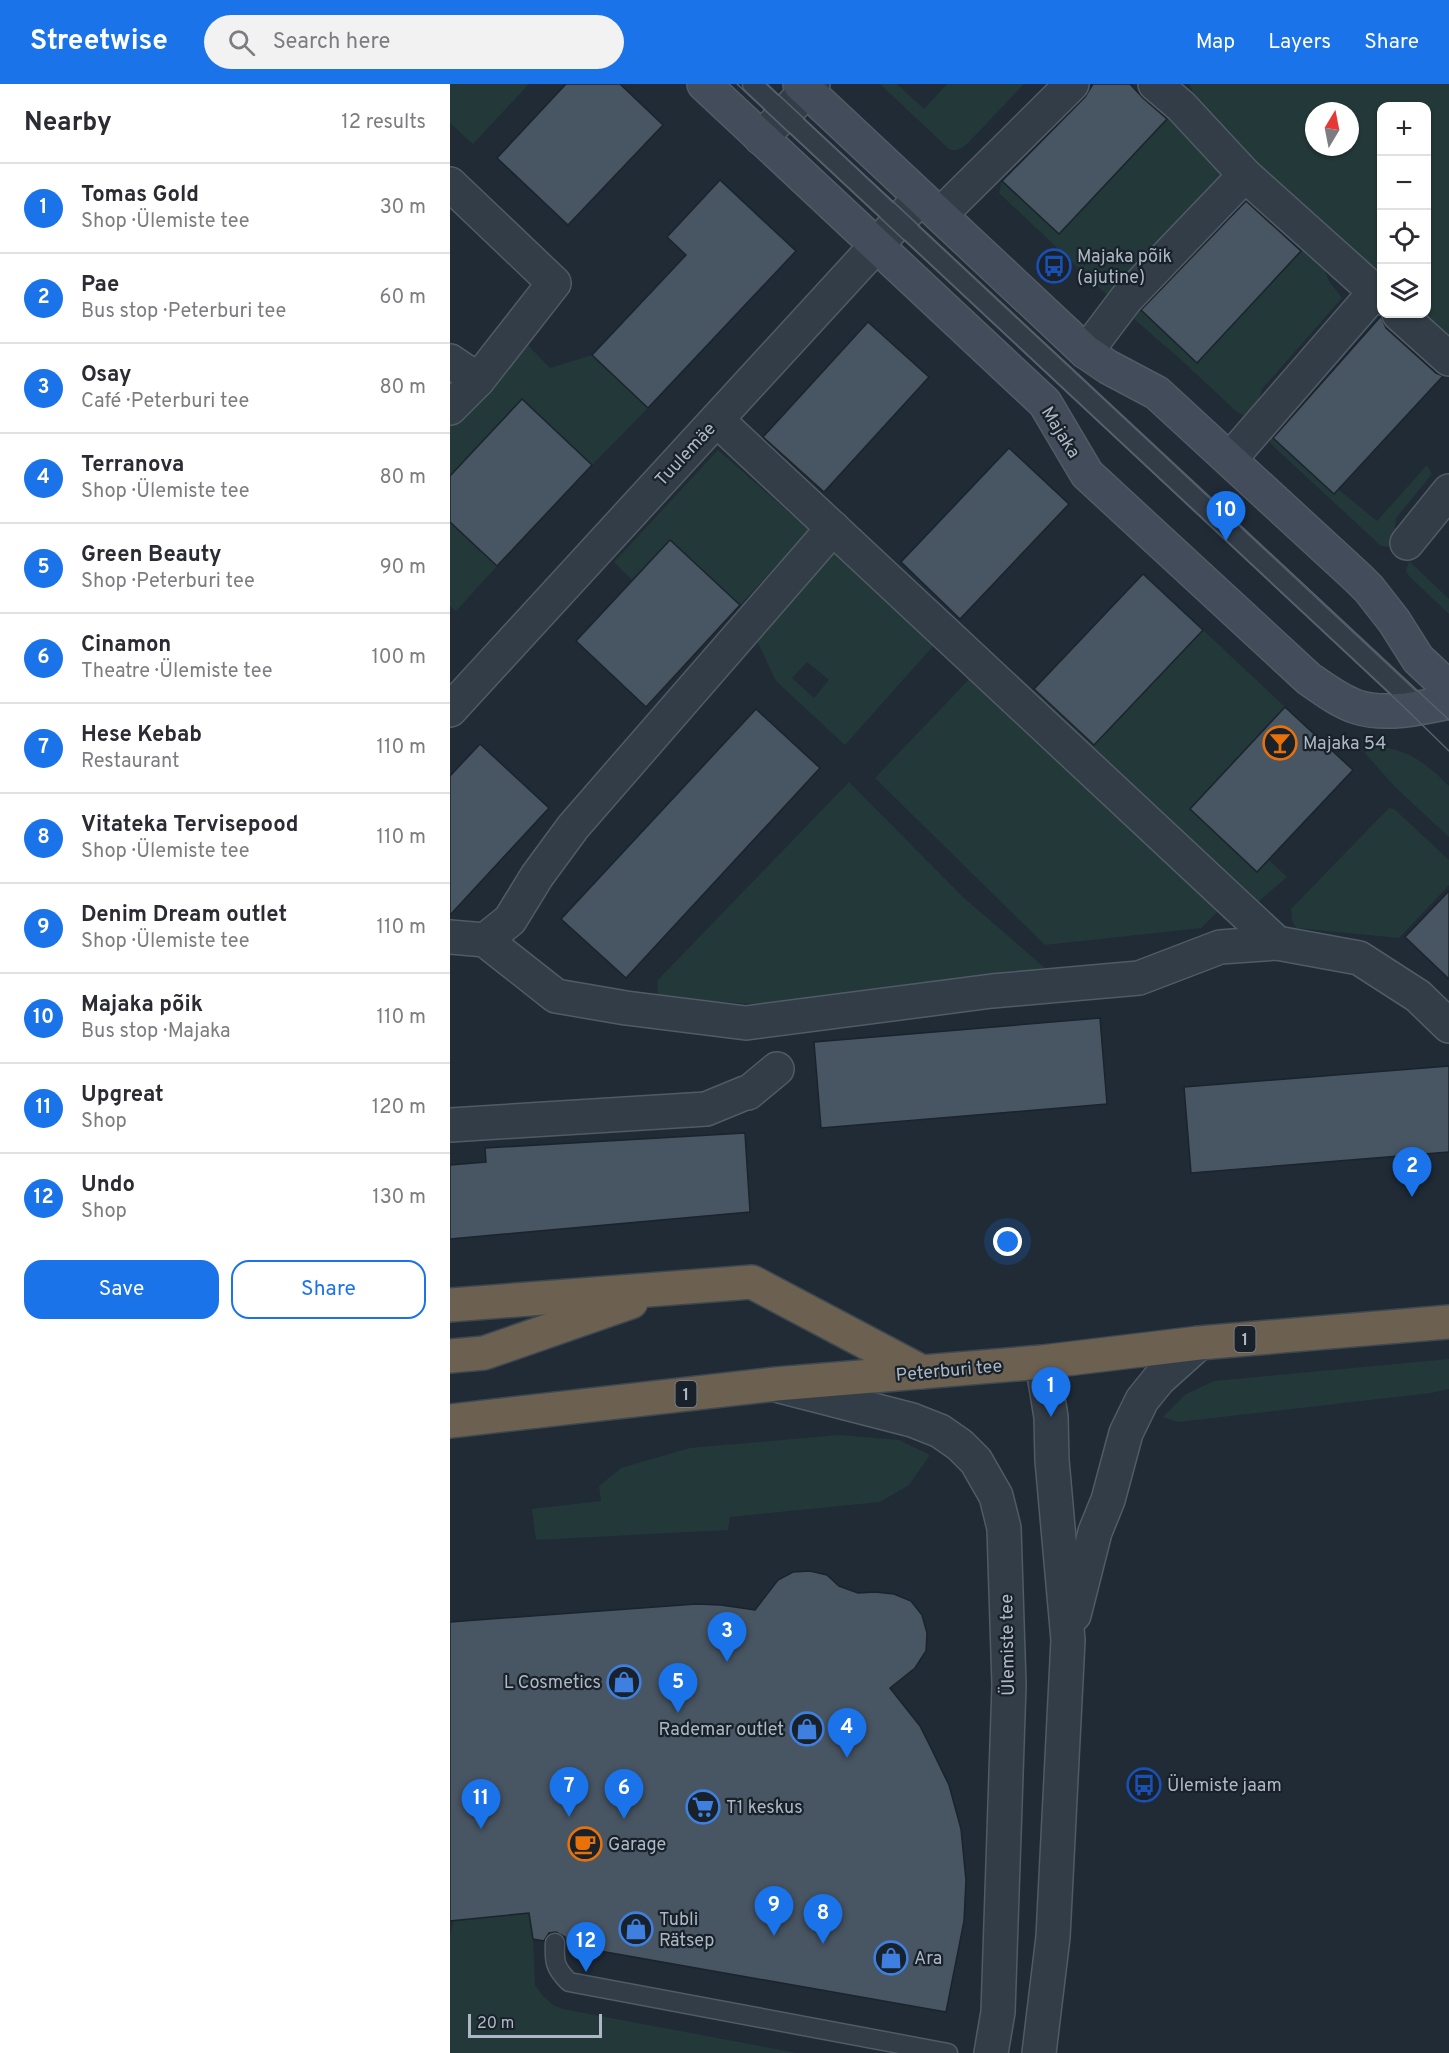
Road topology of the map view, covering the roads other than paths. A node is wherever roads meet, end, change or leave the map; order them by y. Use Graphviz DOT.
graph roads {
  1 [pos="704,84"];
  2 [pos="752,84"];
  3 [pos="1072,84"];
  4 [pos="1155,84"];
  5 [pos="806,86"];
  6 [pos="784,114"];
  7 [pos="761,138"];
  8 [pos="1245,175"];
  9 [pos="450,184"];
  10 [pos="930,207"];
  11 [pos="898,222"];
  12 [pos="876,246"];
  13 [pos="1377,294"];
  14 [pos="1377,309"];
  15 [pos="1404,318"];
  16 [pos="1086,352"];
  17 [pos="1449,359"];
  18 [pos="450,361"];
  19 [pos="478,380"];
  20 [pos="450,408"];
  21 [pos="717,420"];
  22 [pos="1230,459"];
  23 [pos="1449,491"];
  24 [pos="833,528"];
  25 [pos="1407,543"];
  26 [pos="1449,688"];
  27 [pos="1434,704"];
  28 [pos="450,710"];
  29 [pos="450,937"];
  30 [pos="485,940"];
  31 [pos="1277,943"];
  32 [pos="1449,1026"];
  33 [pos="777,1069"];
  34 [pos="450,1125"];
  35 [pos="675,1286"];
  36 [pos="450,1305"];
  37 [pos="1449,1322"];
  38 [pos="1199,1344"];
  39 [pos="450,1356"];
  40 [pos="1042,1362"];
  41 [pos="922,1372"];
  42 [pos="776,1384"];
  43 [pos="450,1421"];
  44 [pos="1068,1640"];
  45 [pos="555,1943"];
  46 [pos="948,2053"];
  47 [pos="991,2053"];
  48 [pos="1040,2053"];
  1 -- 7 [label="street, Majaka"];
  2 -- 6 [label="lane"];
  3 -- 10 [label="street, Tuulemäe"];
  4 -- 8 [label="street"];
  5 -- 6 [label="street"];
  5 -- 10 [label="street"];
  6 -- 7 [label="street"];
  6 -- 11 [label="lane"];
  7 -- 12 [label="street, Majaka"];
  8 -- 13 [label="street"];
  8 -- 16 [label="street"];
  9 -- 19 [label="street"];
  10 -- 11 [label="street, Tuulemäe"];
  10 -- 16 [label="street"];
  11 -- 12 [label="street, Tuulemäe"];
  11 -- 27 [label="lane"];
  12 -- 21 [label="street, Tuulemäe"];
  12 -- 27 [label="street, Majaka"];
  14 -- 22 [label="street"];
  15 -- 17 [label="street"];
  16 -- 22 [label="street"];
  18 -- 19 [label="street"];
  19 -- 20 [label="street"];
  21 -- 24 [label="street"];
  21 -- 28 [label="street, Tuulemäe"];
  22 -- 26 [label="street"];
  23 -- 25 [label="street"];
  24 -- 30 [label="street"];
  24 -- 31 [label="street"];
  29 -- 30 [label="street"];
  30 -- 31 [label="street"];
  31 -- 32 [label="street"];
  33 -- 34 [label="street"];
  35 -- 36 [label="highway"];
  35 -- 39 [label="highway"];
  35 -- 41 [label="highway"];
  37 -- 38 [label="highway, Peterburi tee / 1"];
  38 -- 40 [label="highway, Peterburi tee / 1"];
  38 -- 44 [label="street"];
  40 -- 41 [label="highway, Peterburi tee / 1"];
  40 -- 44 [label="street"];
  41 -- 42 [label="highway, Peterburi tee / 1"];
  42 -- 43 [label="highway, Peterburi tee / 1"];
  42 -- 47 [label="street, Ülemiste tee"];
  44 -- 48 [label="street"];
  45 -- 46 [label="lane"];
}
